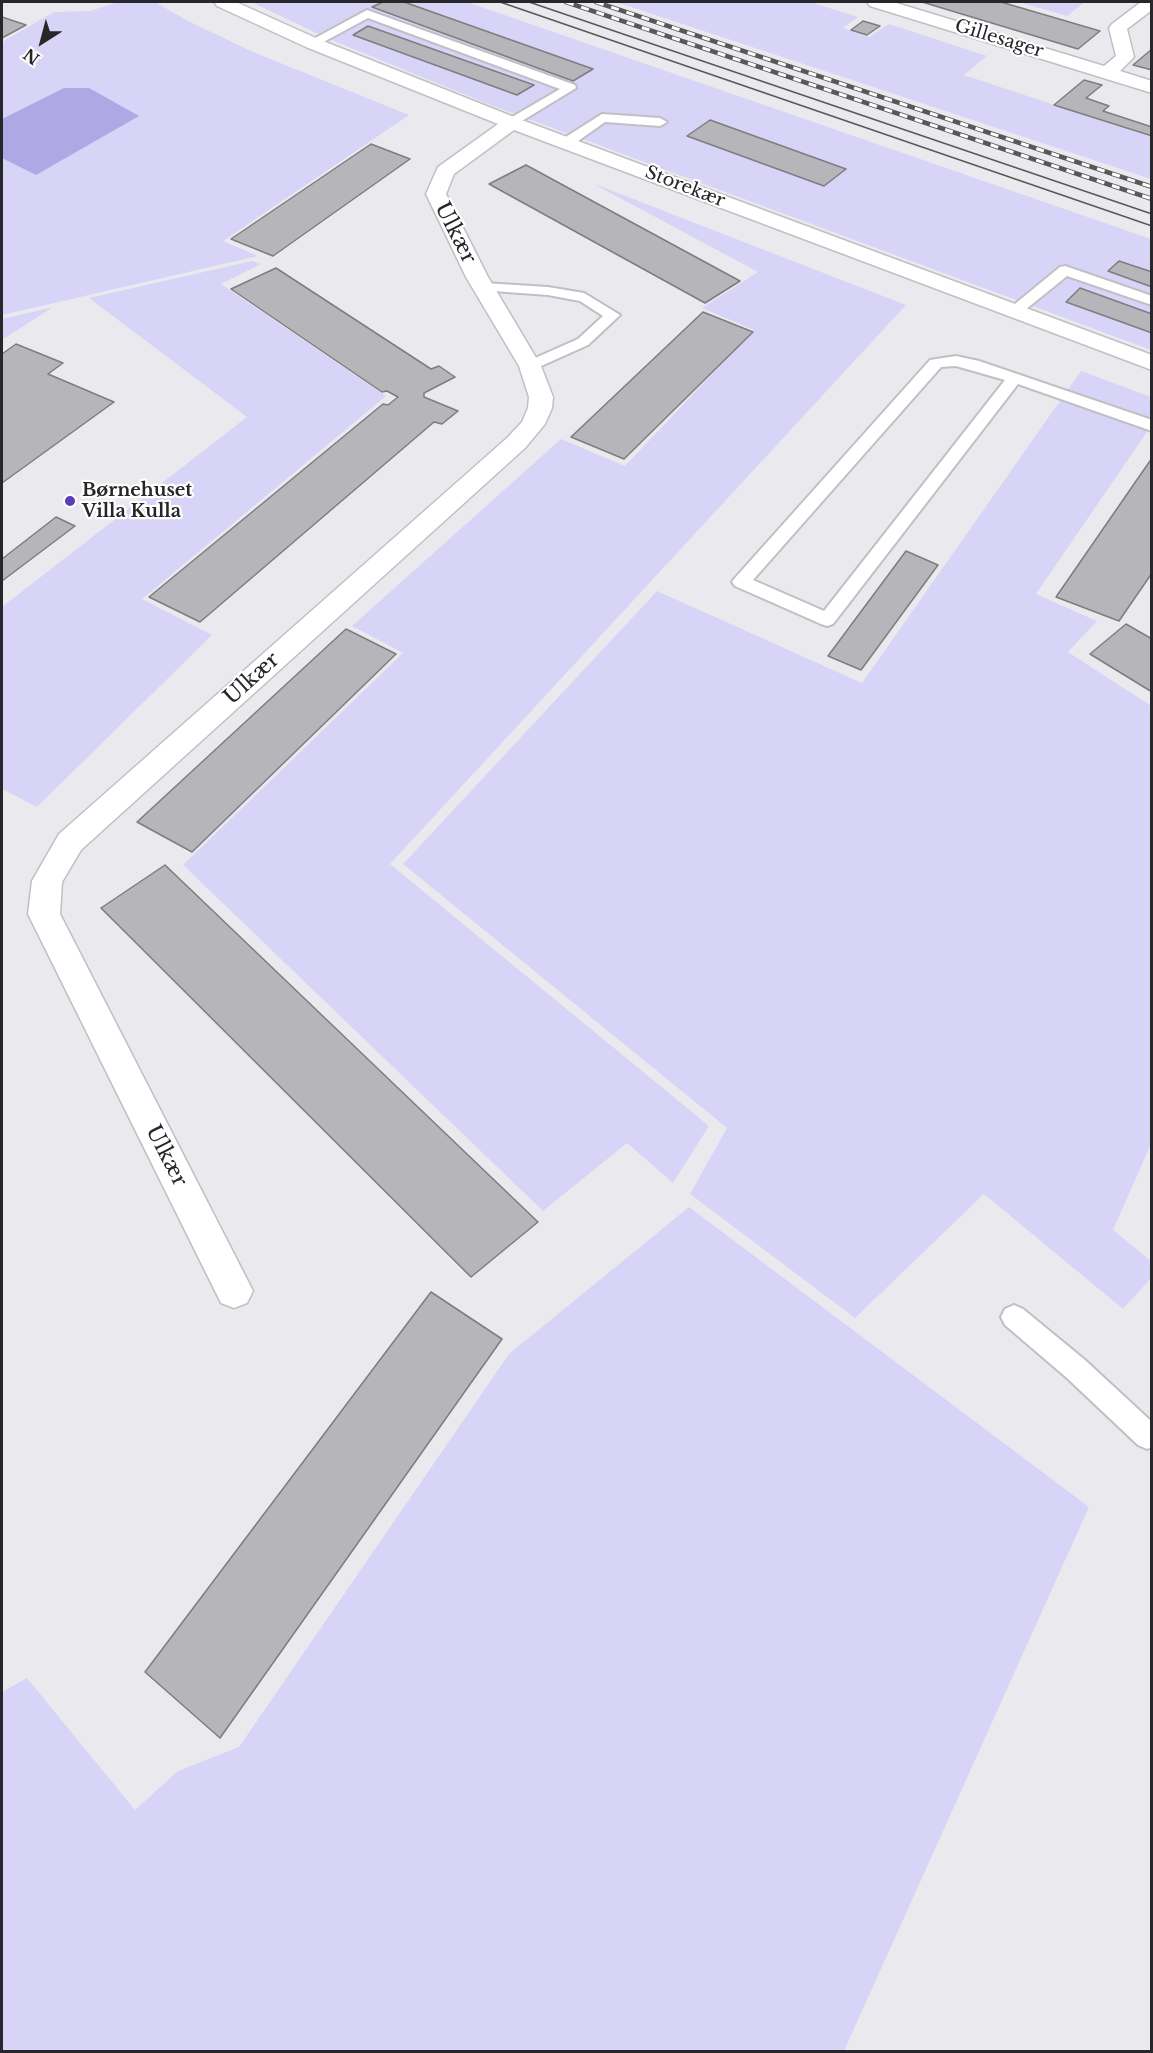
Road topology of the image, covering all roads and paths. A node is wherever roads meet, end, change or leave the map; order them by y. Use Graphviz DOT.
graph roads {
  1 [pos="223,2"];
  2 [pos="1151,2"];
  3 [pos="888,3"];
  4 [pos="312,43"];
  5 [pos="1107,73"];
  6 [pos="1152,87"];
  7 [pos="660,122"];
  8 [pos="512,123"];
  9 [pos="566,143"];
  10 [pos="483,286"];
  11 [pos="1152,301"];
  12 [pos="1015,311"];
  13 [pos="1152,363"];
  14 [pos="530,366"];
  15 [pos="1015,378"];
  16 [pos="1152,426"];
  17 [pos="234,1291"];
  18 [pos="1014,1317"];
  19 [pos="1147,1436"];
  1 -- 4 [label="street, Storekær"];
  2 -- 5 [label="street"];
  3 -- 5 [label="street, Gillesager"];
  4 -- 8 [label="street, Storekær"];
  4 -- 8 [label="lane"];
  5 -- 6 [label="street, Gillesager"];
  7 -- 9 [label="lane"];
  8 -- 9 [label="street, Storekær"];
  8 -- 10 [label="street, Ulkær"];
  9 -- 12 [label="street, Storekær"];
  10 -- 14 [label="street, Ulkær"];
  10 -- 14 [label="lane"];
  11 -- 12 [label="lane"];
  12 -- 13 [label="street, Storekær"];
  14 -- 17 [label="street, Ulkær"];
  15 -- 15 [label="lane"];
  15 -- 16 [label="lane"];
  18 -- 19 [label="lane"];
}
